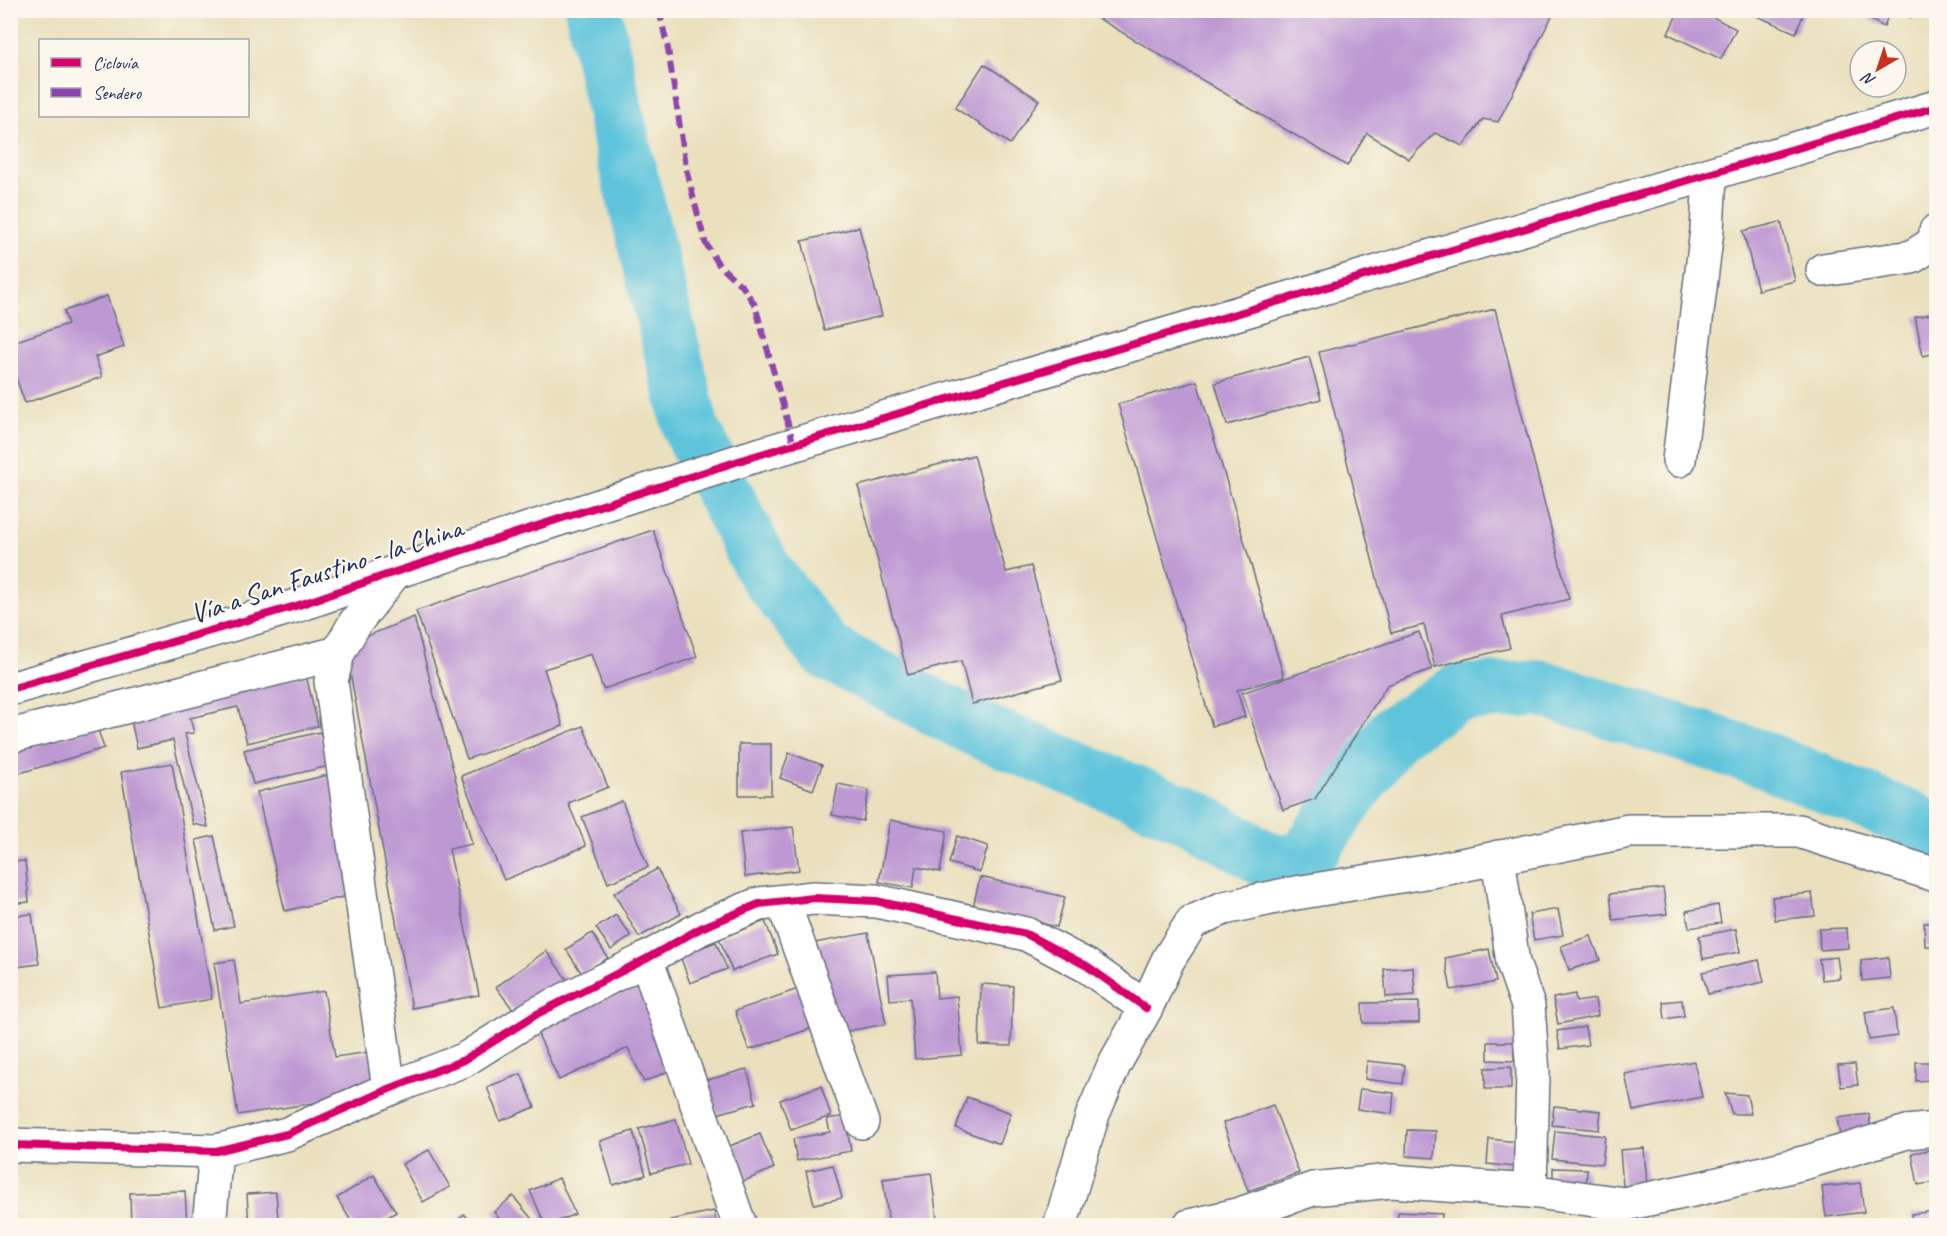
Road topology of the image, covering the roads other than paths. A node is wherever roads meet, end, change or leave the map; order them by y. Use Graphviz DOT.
graph roads {
  1 [pos="1936,107"];
  2 [pos="1710,175"];
  3 [pos="1936,231"];
  4 [pos="1823,270"];
  5 [pos="1679,460"];
  6 [pos="395,572"];
  7 [pos="338,653"];
  8 [pos="10,690"];
  9 [pos="10,736"];
  10 [pos="1498,857"];
  11 [pos="1936,874"];
  12 [pos="783,902"];
  13 [pos="646,959"];
  14 [pos="1146,1008"];
  15 [pos="389,1089"];
  16 [pos="862,1122"];
  17 [pos="1936,1129"];
  18 [pos="10,1145"];
  19 [pos="216,1151"];
  20 [pos="1530,1191"];
  21 [pos="209,1226"];
  22 [pos="740,1226"];
  23 [pos="1060,1226"];
  24 [pos="1189,1226"];
  1 -- 2 [label="street, Vía a San Faustino - la China"];
  2 -- 5 [label="street"];
  2 -- 6 [label="street, Vía a San Faustino - la China"];
  3 -- 4 [label="street"];
  6 -- 7 [label="street"];
  6 -- 8 [label="street, Vía a San Faustino - la China"];
  7 -- 9 [label="street"];
  7 -- 15 [label="street"];
  10 -- 11 [label="street"];
  10 -- 14 [label="street"];
  10 -- 20 [label="street"];
  12 -- 13 [label="street"];
  12 -- 14 [label="street"];
  12 -- 16 [label="street"];
  13 -- 15 [label="street"];
  13 -- 22 [label="street"];
  14 -- 23 [label="street"];
  15 -- 19 [label="street"];
  17 -- 20 [label="street"];
  18 -- 19 [label="street"];
  19 -- 21 [label="street"];
  20 -- 24 [label="street"];
}
